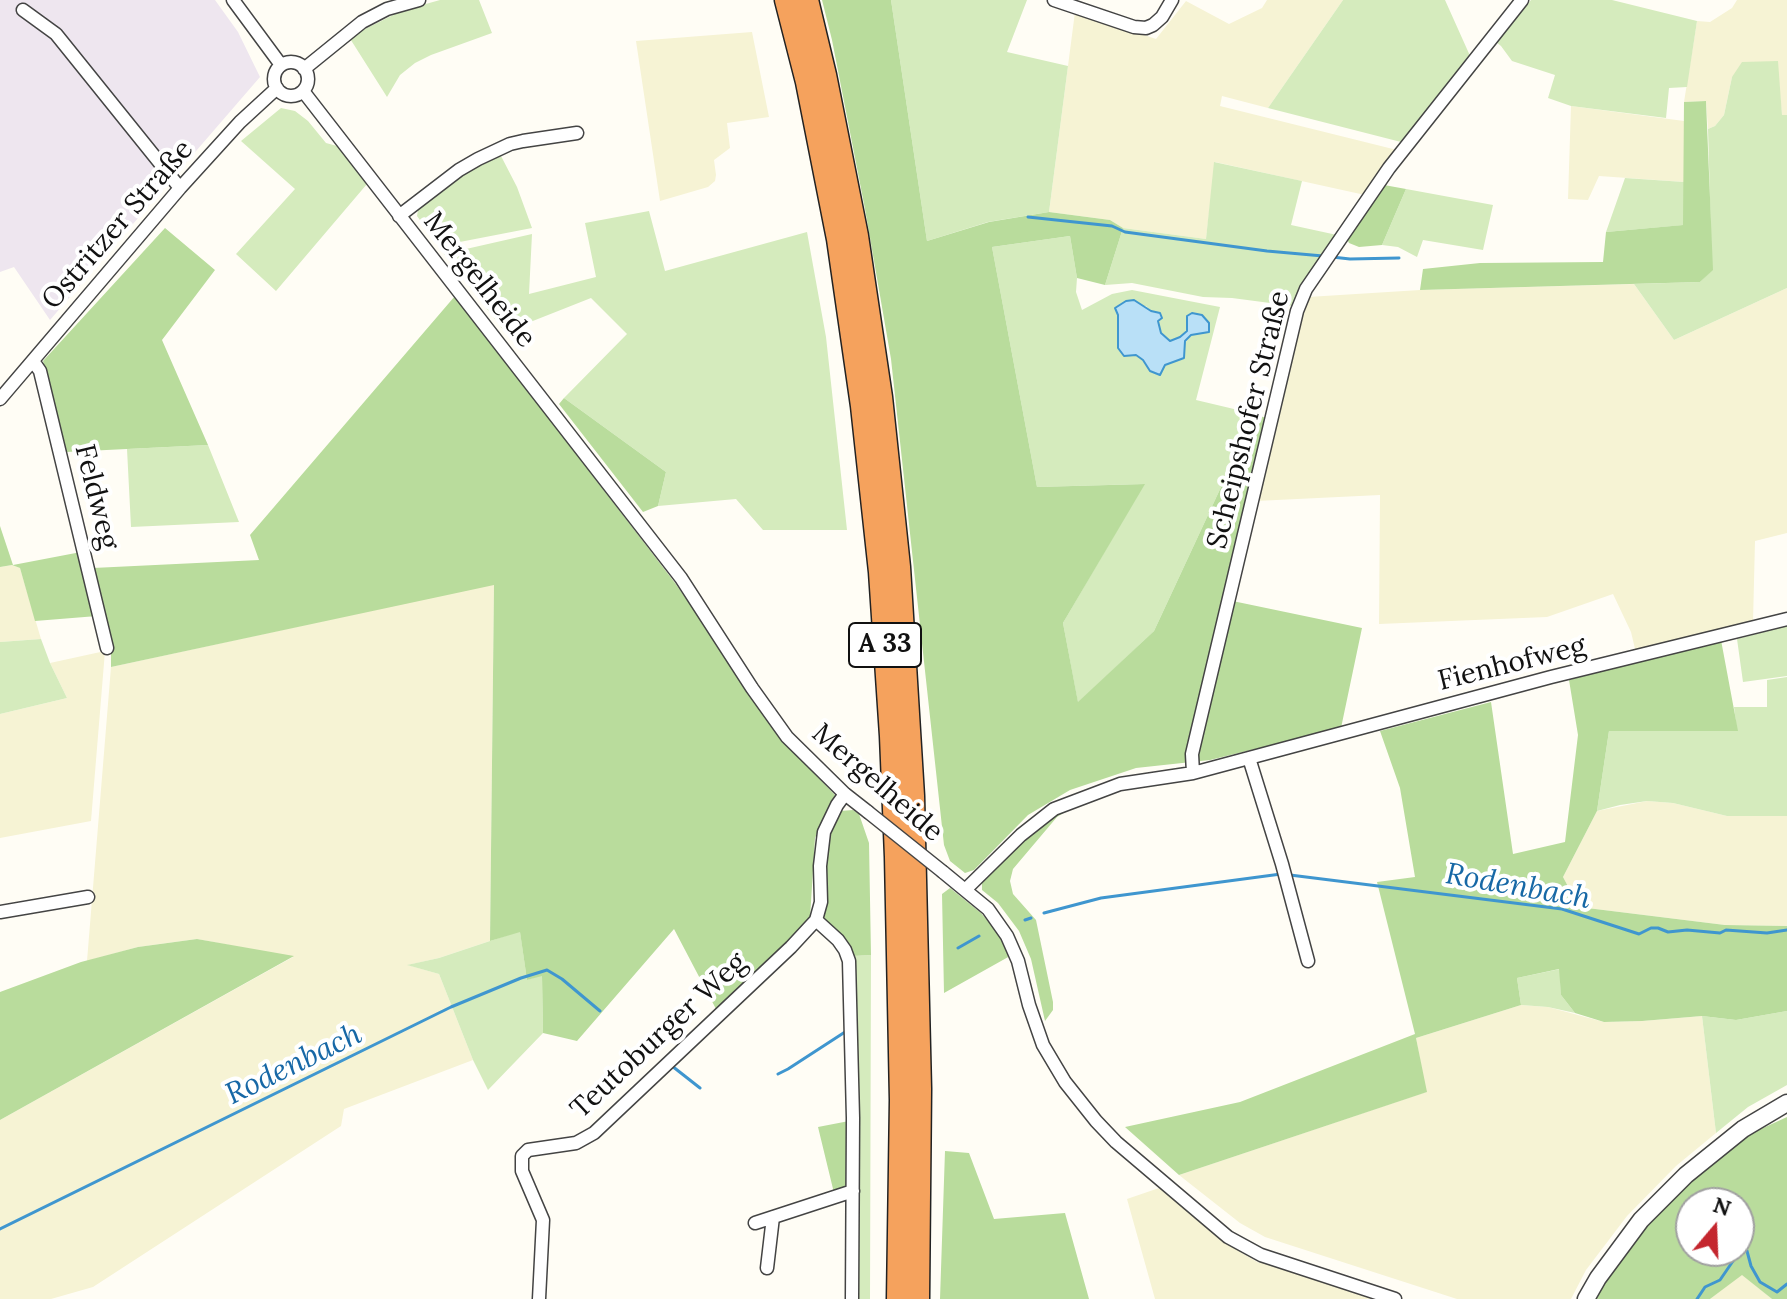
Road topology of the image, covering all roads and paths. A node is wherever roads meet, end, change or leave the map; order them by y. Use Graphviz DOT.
graph roads {
  1 [pos="233,0"];
  2 [pos="419,0"];
  3 [pos="786,0"];
  4 [pos="807,0"];
  5 [pos="1054,0"];
  6 [pos="1172,0"];
  7 [pos="1522,0"];
  8 [pos="386,4"];
  9 [pos="23,10"];
  10 [pos="281,65"];
  11 [pos="304,69"];
  12 [pos="277,88"];
  13 [pos="303,91"];
  14 [pos="577,133"];
  15 [pos="180,188"];
  16 [pos="399,216"];
  17 [pos="33,361"];
  18 [pos="0,399"];
  19 [pos="1787,619"];
  20 [pos="107,648"];
  21 [pos="1249,758"];
  22 [pos="1193,773"];
  23 [pos="845,794"];
  24 [pos="965,890"];
  25 [pos="88,897"];
  26 [pos="0,912"];
  27 [pos="816,920"];
  28 [pos="1308,961"];
  29 [pos="1787,1103"];
  30 [pos="853,1191"];
  31 [pos="773,1217"];
  32 [pos="755,1223"];
  33 [pos="767,1268"];
  34 [pos="539,1299"];
  35 [pos="852,1299"];
  36 [pos="898,1299"];
  37 [pos="918,1299"];
  38 [pos="1395,1299"];
  39 [pos="1586,1299"];
  1 -- 10 [label="street"];
  2 -- 8 [label="street"];
  3 -- 36 [label="highway, A 33"];
  4 -- 37 [label="highway, A 33"];
  5 -- 6 [label="street"];
  7 -- 22 [label="street, Scheipshofer Straße"];
  8 -- 11 [label="street"];
  9 -- 15 [label="street"];
  10 -- 11 [label="street"];
  10 -- 12 [label="street"];
  11 -- 13 [label="street"];
  12 -- 13 [label="street"];
  12 -- 15 [label="street, Ostritzer Straße"];
  13 -- 16 [label="street, Mergelheide"];
  14 -- 16 [label="street"];
  15 -- 17 [label="street, Ostritzer Straße"];
  16 -- 23 [label="street, Mergelheide"];
  17 -- 18 [label="street, Ostritzer Straße"];
  17 -- 20 [label="street, Feldweg"];
  19 -- 21 [label="street, Fienhofweg"];
  21 -- 22 [label="street, Fienhofweg"];
  21 -- 28 [label="street"];
  22 -- 24 [label="street, Fienhofweg"];
  23 -- 24 [label="street, Mergelheide, bridge"];
  23 -- 27 [label="street"];
  24 -- 38 [label="street, Mergelheide"];
  25 -- 26 [label="street"];
  27 -- 30 [label="street"];
  27 -- 34 [label="street, Teutoburger Weg"];
  29 -- 39 [label="street"];
  30 -- 31 [label="street"];
  30 -- 35 [label="street"];
  31 -- 32 [label="street"];
  31 -- 33 [label="street"];
}
